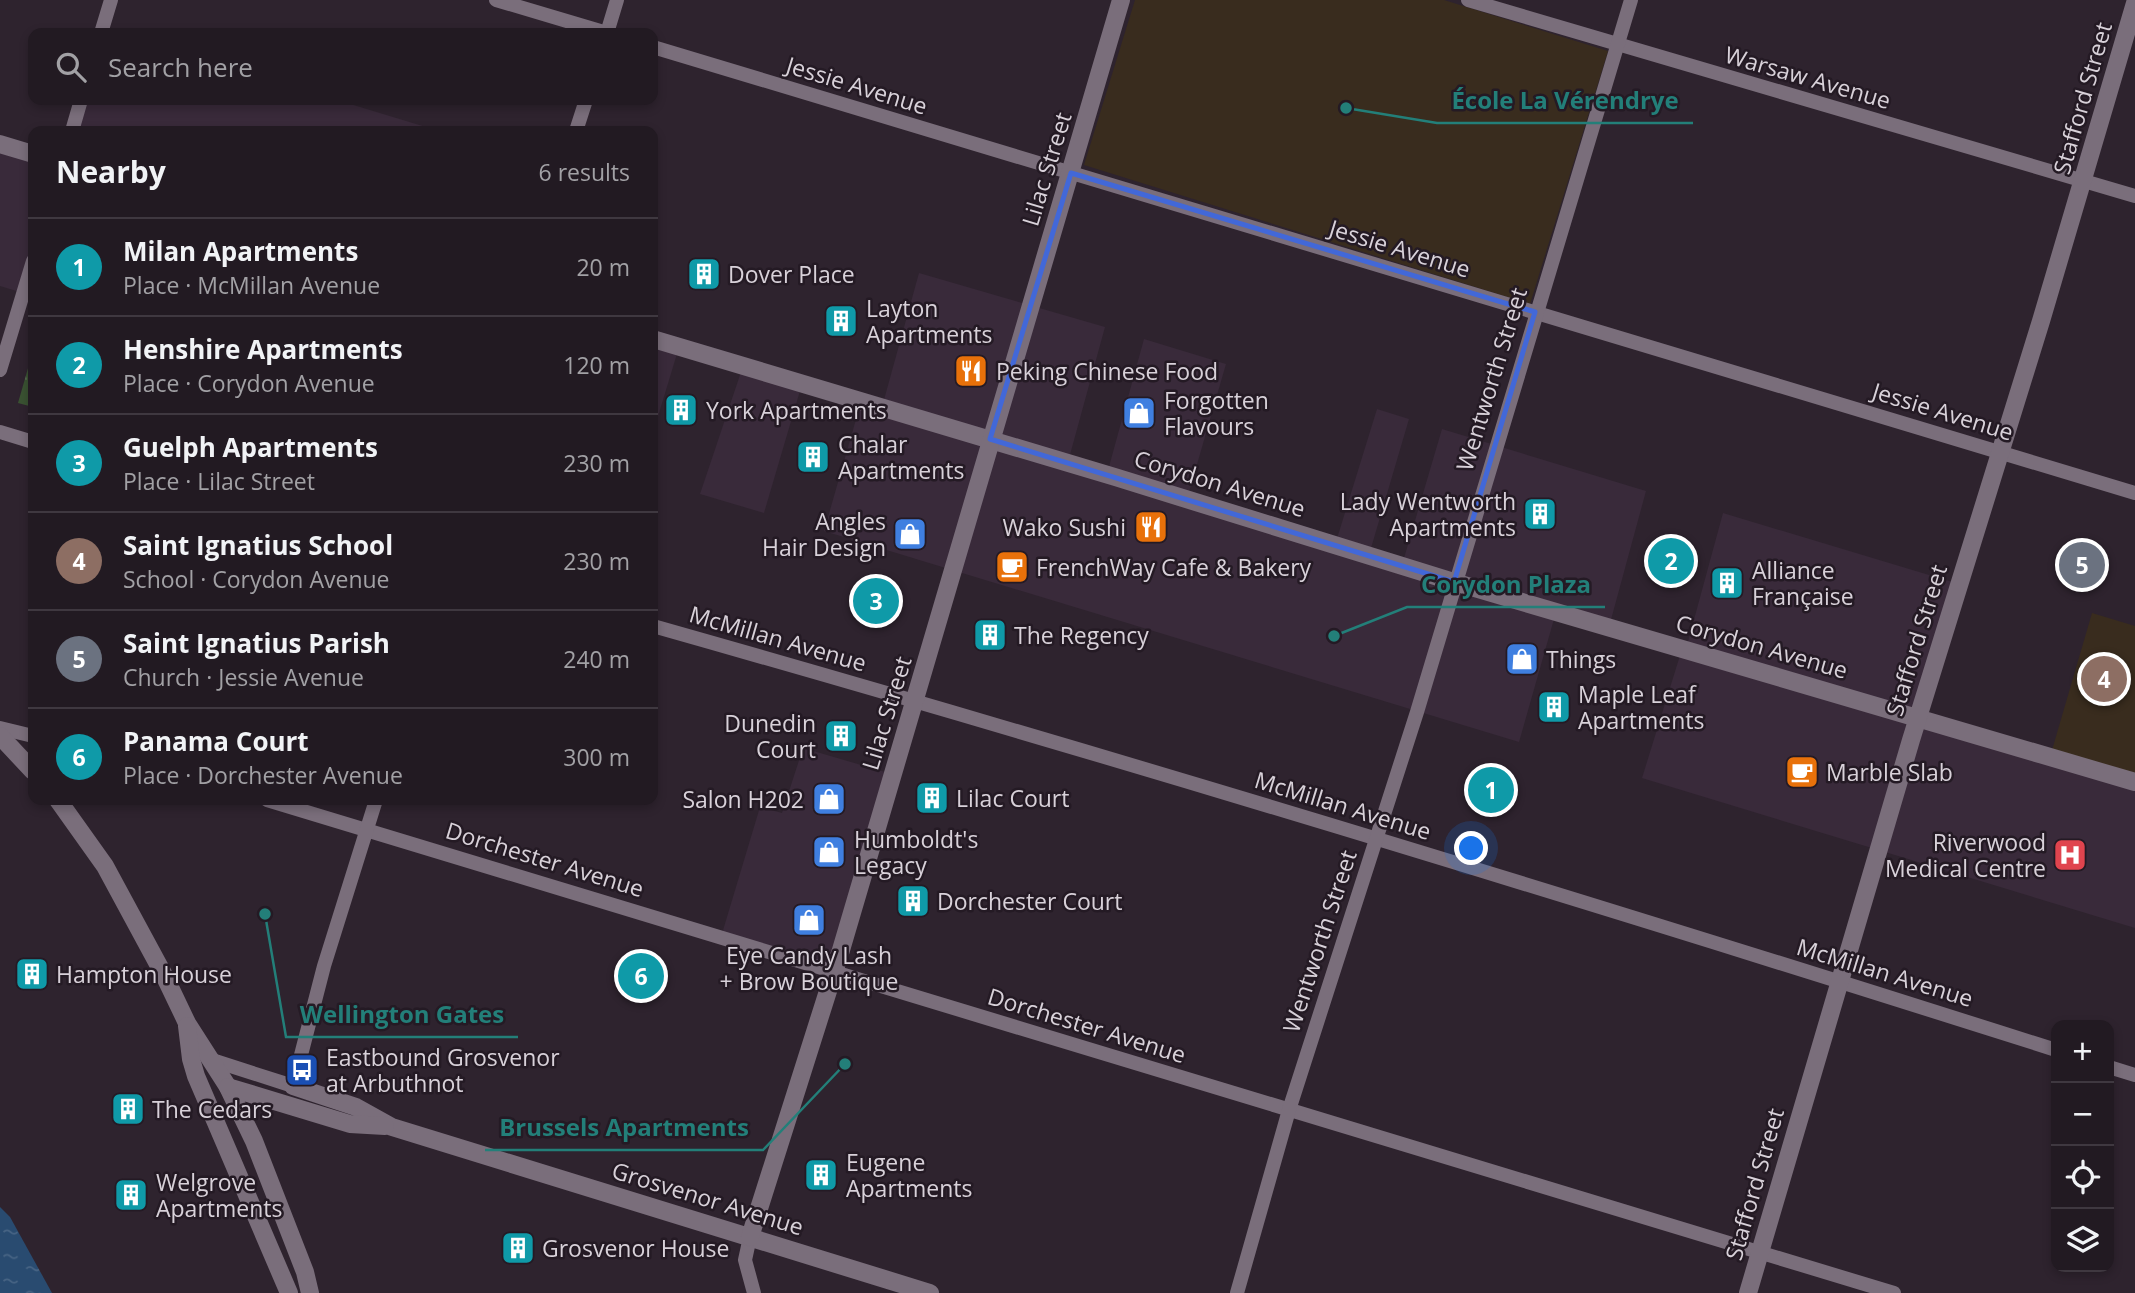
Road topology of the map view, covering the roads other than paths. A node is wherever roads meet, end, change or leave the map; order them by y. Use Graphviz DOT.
graph roads {
  1 [pos="111,0"];
  2 [pos="496,0"];
  3 [pos="617,0"];
  4 [pos="1121,0"];
  5 [pos="1468,0"];
  6 [pos="1630,0"];
  7 [pos="2135,3"];
  8 [pos="103,28"];
  9 [pos="590,28"];
  10 [pos="609,28"];
  11 [pos="1617,45"];
  12 [pos="658,49"];
  13 [pos="80,105"];
  14 [pos="584,105"];
  15 [pos="73,126"];
  16 [pos="578,126"];
  17 [pos="0,144"];
  18 [pos="28,152"];
  19 [pos="1071,173"];
  20 [pos="2083,180"];
  21 [pos="2135,196"];
  22 [pos="28,278"];
  23 [pos="1535,312"];
  24 [pos="658,340"];
  25 [pos="0,370"];
  26 [pos="0,432"];
  27 [pos="990,439"];
  28 [pos="28,440"];
  29 [pos="2001,452"];
  30 [pos="2135,492"];
  31 [pos="1454,582"];
  32 [pos="658,627"];
  33 [pos="915,701"];
  34 [pos="1918,717"];
  35 [pos="0,728"];
  36 [pos="28,735"];
  37 [pos="0,736"];
  38 [pos="28,766"];
  39 [pos="2135,782"];
  40 [pos="62,805"];
  41 [pos="285,805"];
  42 [pos="374,805"];
  43 [pos="367,828"];
  44 [pos="1376,839"];
  45 [pos="834,972"];
  46 [pos="1840,982"];
  47 [pos="187,1023"];
  48 [pos="2051,1048"];
  49 [pos="212,1060"];
  50 [pos="2114,1069"];
  51 [pos="2135,1075"];
  52 [pos="196,1076"];
  53 [pos="293,1086"];
  54 [pos="228,1087"];
  55 [pos="1289,1111"];
  56 [pos="392,1127"];
  57 [pos="750,1237"];
  58 [pos="1760,1251"];
  59 [pos="289,1293"];
  60 [pos="310,1293"];
  61 [pos="754,1293"];
  62 [pos="930,1293"];
  63 [pos="1237,1293"];
  64 [pos="1748,1293"];
  65 [pos="1894,1293"];
  1 -- 8 [label="street"];
  2 -- 9 [label="street"];
  3 -- 10 [label="street"];
  4 -- 19 [label="street, Lilac Street"];
  5 -- 11 [label="street, Warsaw Avenue"];
  6 -- 11 [label="street, Wentworth Street"];
  7 -- 20 [label="street, Stafford Street"];
  11 -- 20 [label="street, Warsaw Avenue"];
  11 -- 23 [label="street, Wentworth Street"];
  12 -- 19 [label="street, Jessie Avenue"];
  13 -- 15 [label="street"];
  14 -- 16 [label="street"];
  17 -- 18 [label="street"];
  19 -- 23 [label="street, Jessie Avenue"];
  19 -- 27 [label="street, Lilac Street"];
  20 -- 21 [label="street, Warsaw Avenue"];
  20 -- 29 [label="street, Stafford Street"];
  22 -- 25 [label="street"];
  23 -- 29 [label="street, Jessie Avenue"];
  23 -- 31 [label="street, Wentworth Street"];
  24 -- 27 [label="street, Corydon Avenue"];
  26 -- 28 [label="street"];
  27 -- 31 [label="street, Corydon Avenue"];
  27 -- 33 [label="street, Lilac Street"];
  29 -- 30 [label="street, Jessie Avenue"];
  29 -- 34 [label="street, Stafford Street"];
  31 -- 34 [label="street, Corydon Avenue"];
  31 -- 44 [label="street, Wentworth Street"];
  32 -- 33 [label="street, McMillan Avenue"];
  33 -- 44 [label="street, McMillan Avenue"];
  33 -- 45 [label="street, Lilac Street"];
  34 -- 39 [label="street, Corydon Avenue"];
  34 -- 46 [label="street, Stafford Street"];
  35 -- 36 [label="street"];
  37 -- 38 [label="street"];
  40 -- 47 [label="street"];
  41 -- 43 [label="street, Dorchester Avenue"];
  42 -- 43 [label="street"];
  43 -- 45 [label="street, Dorchester Avenue"];
  43 -- 53 [label="street"];
  44 -- 46 [label="street, McMillan Avenue"];
  44 -- 55 [label="street, Wentworth Street"];
  45 -- 55 [label="street, Dorchester Avenue"];
  45 -- 57 [label="street, Lilac Street"];
  46 -- 48 [label="street, McMillan Avenue"];
  46 -- 58 [label="street, Stafford Street"];
  47 -- 49 [label="street"];
  47 -- 52 [label="street"];
  49 -- 53 [label="street, Grosvenor Avenue"];
  49 -- 54 [label="street"];
  50 -- 51 [label="street"];
  52 -- 54 [label="street, Grosvenor Avenue"];
  52 -- 59 [label="street"];
  53 -- 56 [label="street, Grosvenor Avenue"];
  54 -- 56 [label="street, Grosvenor Avenue"];
  54 -- 60 [label="street"];
  55 -- 58 [label="street, Dorchester Avenue"];
  55 -- 63 [label="street, Wentworth Street"];
  56 -- 57 [label="street, Grosvenor Avenue"];
  57 -- 61 [label="street"];
  57 -- 62 [label="street, Grosvenor Avenue"];
  58 -- 64 [label="street, Stafford Street"];
  58 -- 65 [label="street, Dorchester Avenue"];
}
